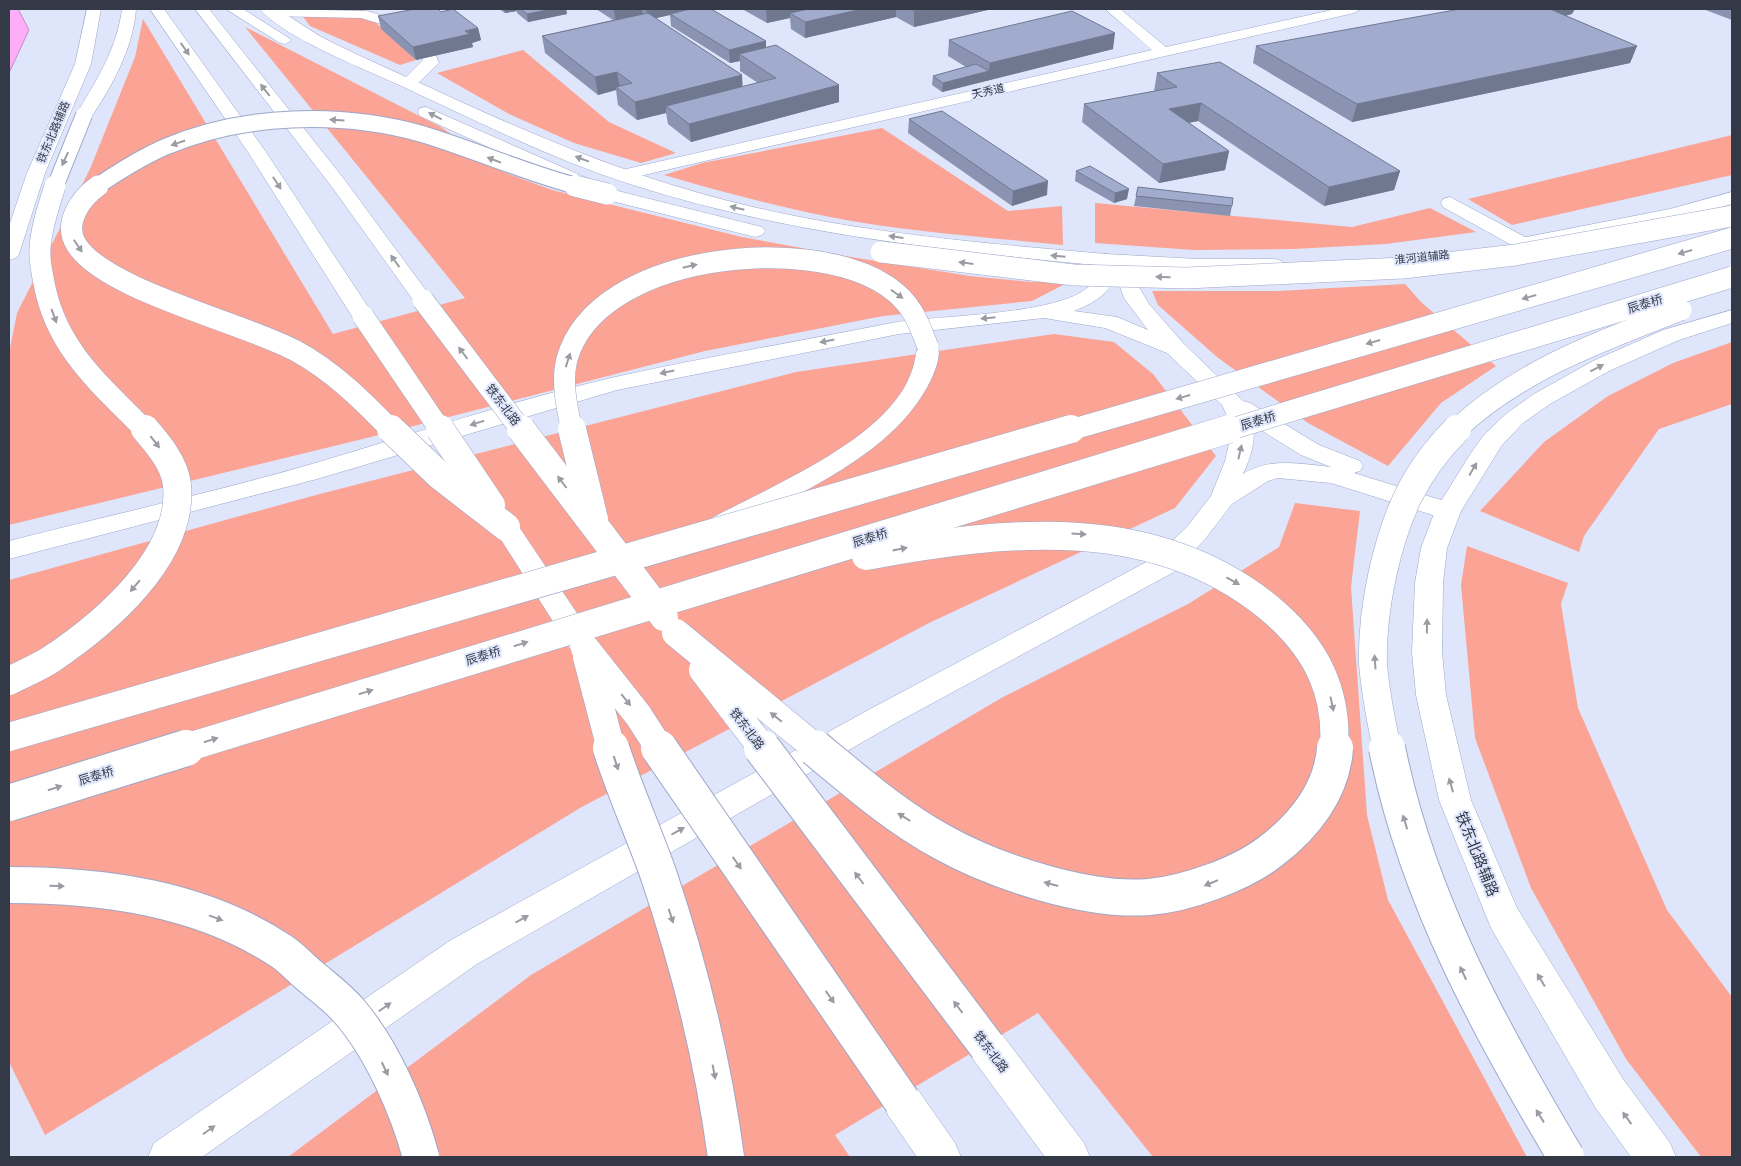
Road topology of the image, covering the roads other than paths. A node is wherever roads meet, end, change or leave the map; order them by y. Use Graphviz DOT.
graph roads {
  1 [pos="94,9"];
  2 [pos="129,9"];
  3 [pos="157,9"];
  4 [pos="202,9"];
  5 [pos="233,9"];
  6 [pos="1112,9"];
  7 [pos="1354,9"];
  8 [pos="270,11"];
  9 [pos="1162,51"];
  10 [pos="409,83"];
  11 [pos="379,88"];
  12 [pos="414,106"];
  13 [pos="622,175"];
  14 [pos="607,194"];
  15 [pos="1732,198"];
  16 [pos="1450,203"];
  17 [pos="1732,216"];
  18 [pos="1732,238"];
  19 [pos="1522,244"];
  20 [pos="9,254"];
  21 [pos="1115,260"];
  22 [pos="1732,277"];
  23 [pos="1732,292"];
  24 [pos="1036,313"];
  25 [pos="1732,316"];
  26 [pos="1175,348"];
  27 [pos="1232,402"];
  28 [pos="1224,498"];
  29 [pos="1452,506"];
  30 [pos="506,527"];
  31 [pos="596,527"];
  32 [pos="696,538"];
  33 [pos="9,550"];
  34 [pos="698,590"];
  35 [pos="676,633"];
  36 [pos="585,648"];
  37 [pos="9,681"];
  38 [pos="9,737"];
  39 [pos="9,803"];
  40 [pos="9,885"];
  41 [pos="168,1157"];
  42 [pos="421,1157"];
  43 [pos="726,1157"];
  44 [pos="941,1157"];
  45 [pos="1070,1157"];
  46 [pos="1566,1157"];
  47 [pos="1656,1157"];
  1 -- 20 [label="main road, 铁东北路辅路"];
  2 -- 37 [label="main road, one-way, bridge"];
  3 -- 30 [label="main road, one-way, bridge"];
  31 -- 4 [label="main road, 铁东北路, one-way, bridge"];
  5 -- 11 [label="main road"];
  6 -- 9 [label="main road"];
  7 -- 9 [label="main road, 天秀道"];
  8 -- 10 [label="main road, 淮河道辅路"];
  8 -- 10 [label="main road"];
  9 -- 13 [label="main road, 天秀道"];
  13 -- 10 [label="main road, 淮河道辅路, one-way"];
  14 -- 12 [label="main road, one-way, bridge"];
  21 -- 13 [label="main road, 淮河道辅路, one-way"];
  17 -- 14 [label="main road, one-way, bridge"];
  14 -- 30 [label="main road, one-way, bridge"];
  15 -- 19 [label="main road, 淮河道辅路"];
  16 -- 19 [label="main road"];
  18 -- 32 [label="main road, one-way, bridge"];
  19 -- 21 [label="main road, 淮河道辅路"];
  21 -- 24 [label="main road"];
  21 -- 26 [label="main road"];
  22 -- 34 [label="main road, 辰泰桥, bridge"];
  46 -- 23 [label="main road, one-way, bridge"];
  24 -- 26 [label="main road"];
  24 -- 33 [label="main road, one-way"];
  29 -- 25 [label="main road, one-way"];
  26 -- 27 [label="main road"];
  28 -- 27 [label="main road, one-way"];
  27 -- 29 [label="main road"];
  28 -- 29 [label="main road"];
  41 -- 28 [label="main road, one-way"];
  47 -- 29 [label="main road, 铁东北路辅路, one-way"];
  30 -- 36 [label="main road, bridge"];
  31 -- 32 [label="main road, one-way, bridge"];
  31 -- 35 [label="main road, 铁东北路, bridge"];
  32 -- 38 [label="main road, bridge"];
  34 -- 35 [label="main road, one-way, bridge"];
  39 -- 34 [label="main road, 辰泰桥, one-way, bridge"];
  45 -- 35 [label="main road, 铁东北路, one-way, bridge"];
  36 -- 43 [label="main road, one-way, bridge"];
  36 -- 44 [label="main road, one-way, bridge"];
  40 -- 42 [label="main road, one-way, bridge"];
}
